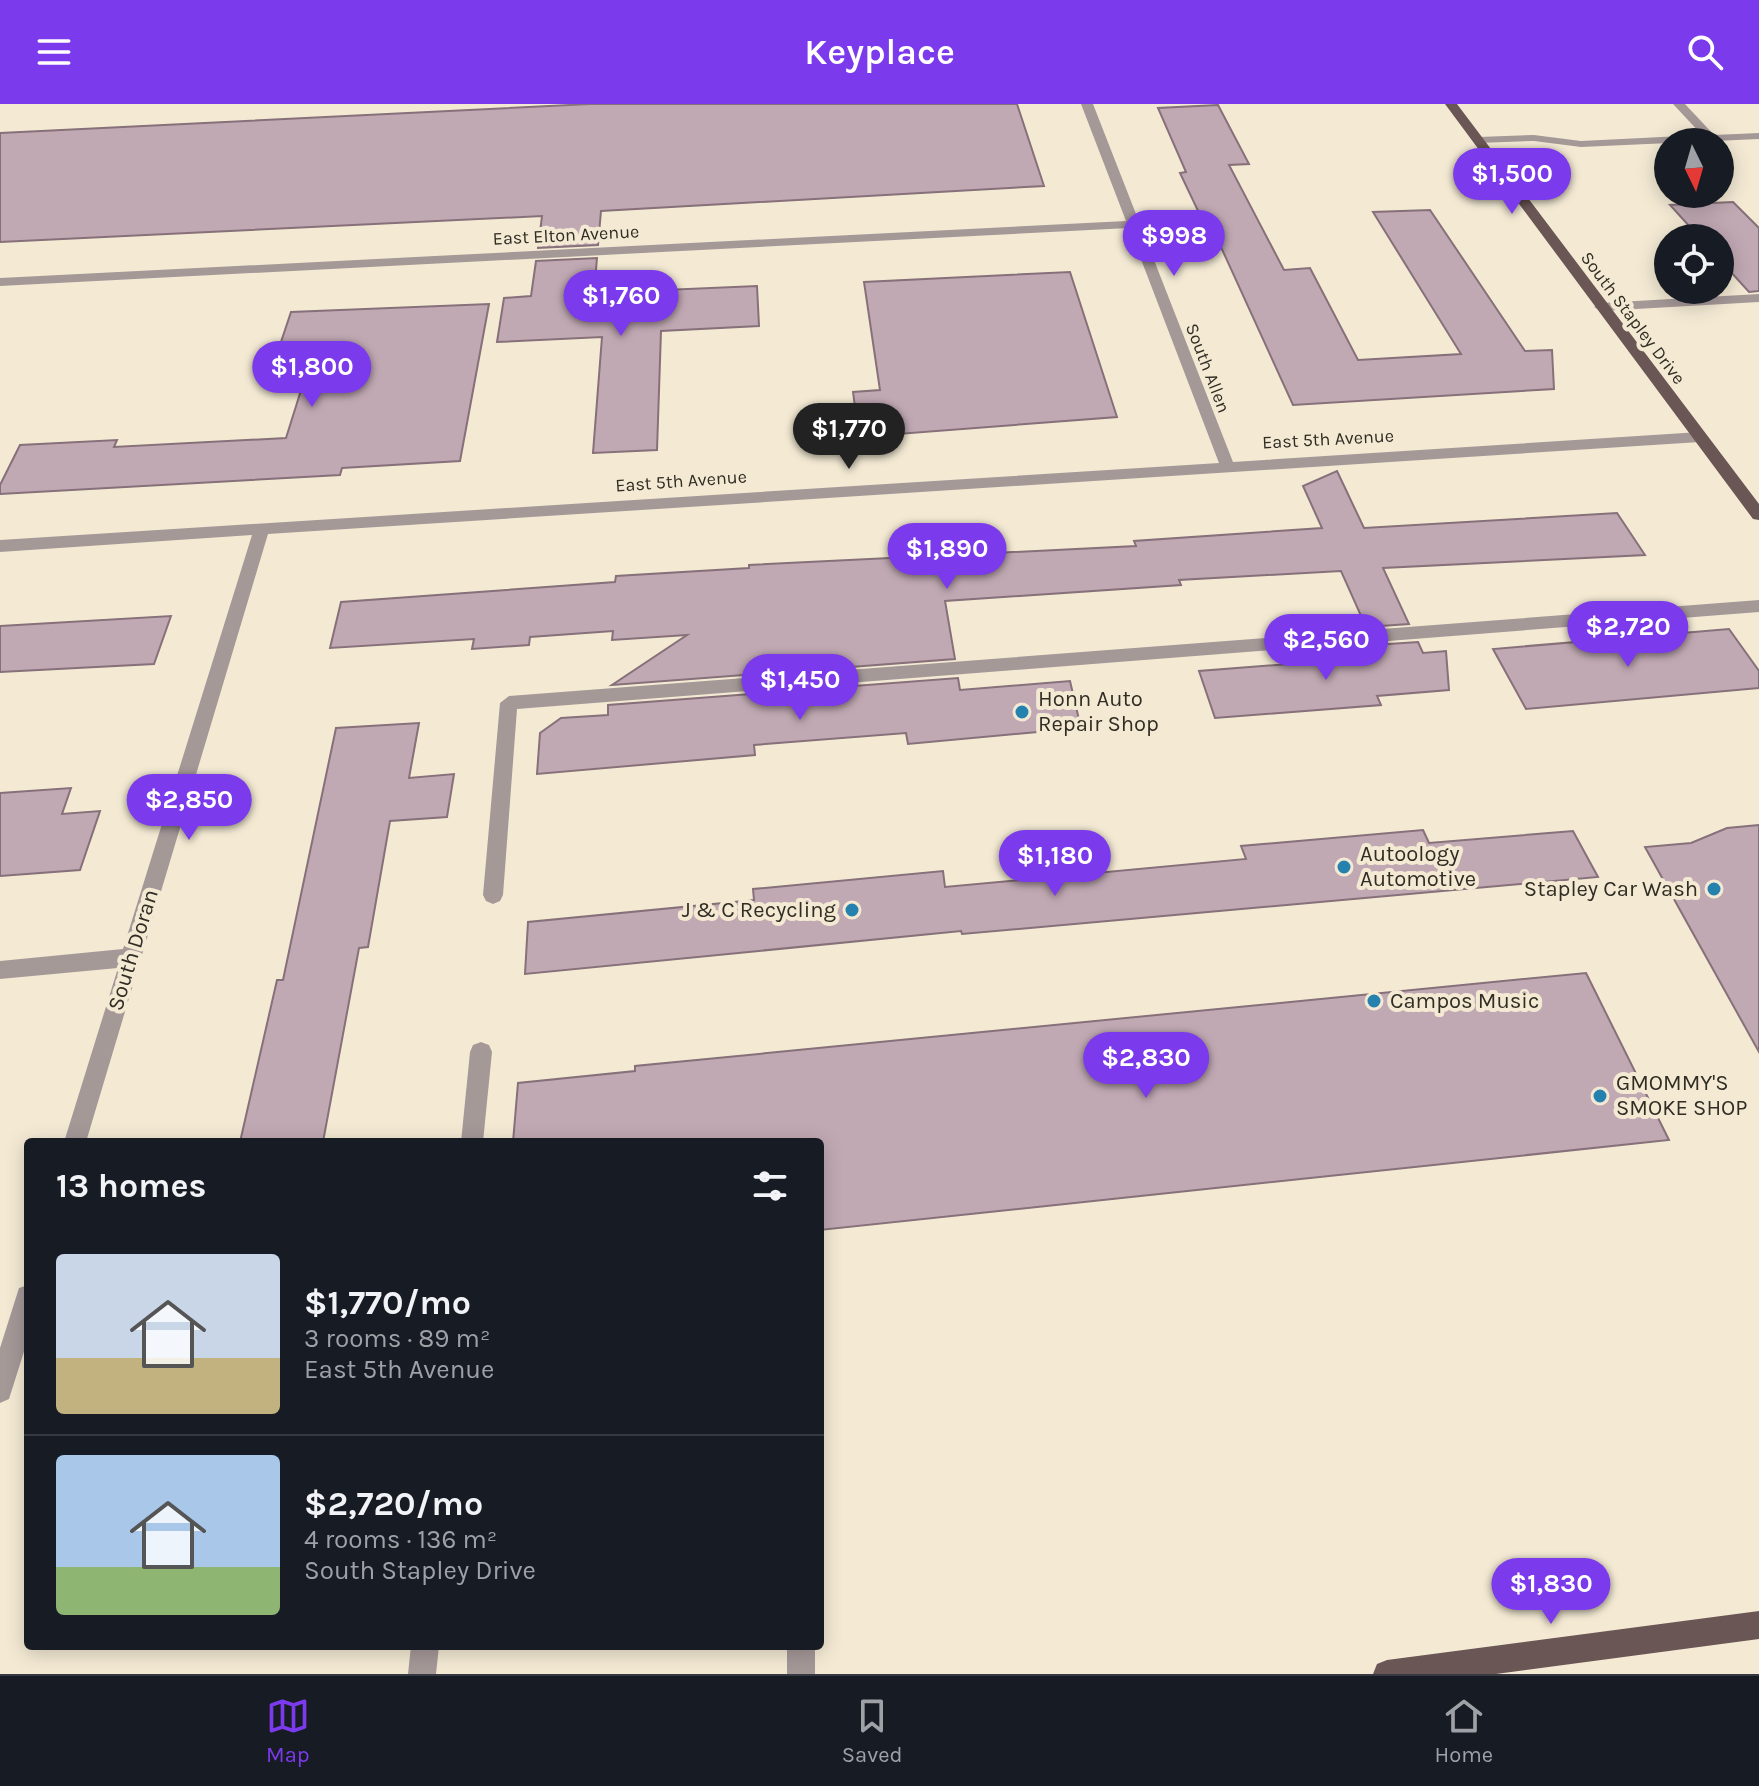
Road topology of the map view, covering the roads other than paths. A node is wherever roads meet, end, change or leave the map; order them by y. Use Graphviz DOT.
graph roads {
  1 [pos="1087,104"];
  2 [pos="1451,104"];
  3 [pos="1679,104"];
  4 [pos="1702,128"];
  5 [pos="1759,136"];
  6 [pos="1734,137"];
  7 [pos="1478,140"];
  8 [pos="1654,141"];
  9 [pos="1133,224"];
  10 [pos="0,282"];
  11 [pos="1759,298"];
  12 [pos="1601,307"];
  13 [pos="1700,437"];
  14 [pos="1227,465"];
  15 [pos="1759,515"];
  16 [pos="262,529"];
  17 [pos="0,546"];
  18 [pos="1759,606"];
  19 [pos="493,895"];
  20 [pos="130,958"];
  21 [pos="0,970"];
  22 [pos="481,1052"];
  23 [pos="76,1138"];
  24 [pos="472,1138"];
  25 [pos="24,1310"];
  26 [pos="0,1390"];
  27 [pos="1759,1625"];
  28 [pos="425,1650"];
  29 [pos="801,1650"];
  30 [pos="422,1674"];
  31 [pos="801,1674"];
  32 [pos="1387,1674"];
  1 -- 9 [label="street, South Allen"];
  2 -- 7 [label="main road, South Stapley Drive"];
  3 -- 4 [label="street"];
  5 -- 6 [label="street"];
  7 -- 8 [label="street"];
  7 -- 12 [label="main road, South Stapley Drive"];
  9 -- 10 [label="street, East Elton Avenue"];
  9 -- 14 [label="street, South Allen"];
  11 -- 12 [label="street"];
  12 -- 13 [label="main road, South Stapley Drive"];
  13 -- 14 [label="street, East 5th Avenue"];
  13 -- 15 [label="main road, South Stapley Drive"];
  14 -- 16 [label="street, East 5th Avenue"];
  16 -- 17 [label="street, East 5th Avenue"];
  16 -- 20 [label="street, South Doran"];
  18 -- 19 [label="street"];
  20 -- 21 [label="street"];
  20 -- 23 [label="street, South Doran"];
  22 -- 24 [label="street"];
  25 -- 26 [label="street"];
  27 -- 32 [label="main road"];
  28 -- 30 [label="street"];
  29 -- 31 [label="street"];
}
